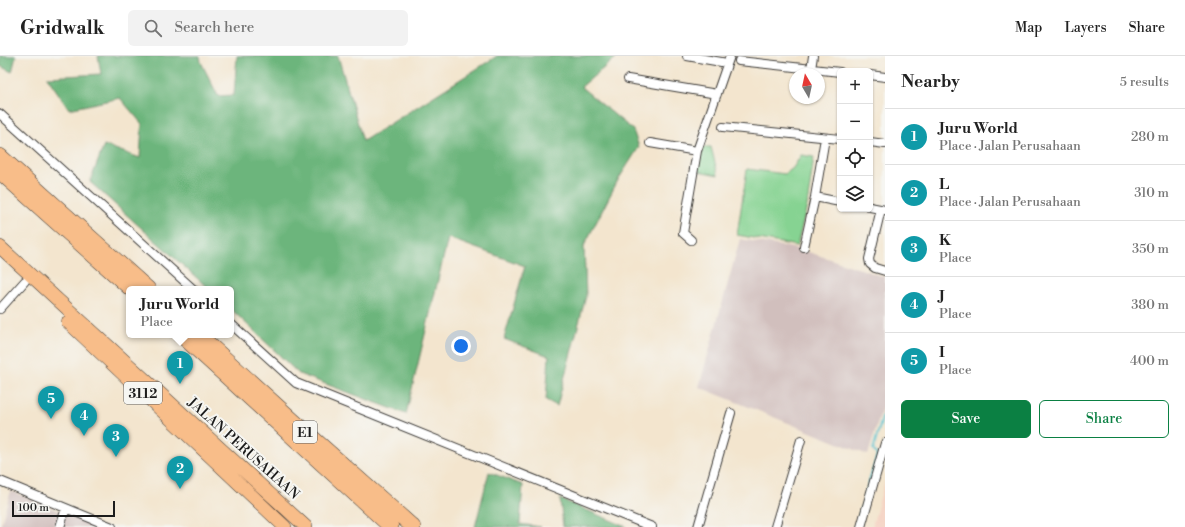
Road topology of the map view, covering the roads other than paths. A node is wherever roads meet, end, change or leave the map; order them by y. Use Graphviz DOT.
graph roads {
  1 [pos="687,56"];
  2 [pos="813,56"];
  3 [pos="729,60"];
  4 [pos="739,60"];
  5 [pos="803,68"];
  6 [pos="811,68"];
  7 [pos="825,70"];
  8 [pos="837,72"];
  9 [pos="873,75"];
  10 [pos="885,77"];
  11 [pos="628,79"];
  12 [pos="717,94"];
  13 [pos="0,114"];
  14 [pos="723,127"];
  15 [pos="826,138"];
  16 [pos="837,139"];
  17 [pos="873,142"];
  18 [pos="650,143"];
  19 [pos="885,144"];
  20 [pos="697,151"];
  21 [pos="0,156"];
  22 [pos="0,172"];
  23 [pos="815,198"];
  24 [pos="837,202"];
  25 [pos="873,208"];
  26 [pos="883,210"];
  27 [pos="691,240"];
  28 [pos="0,247"];
  29 [pos="804,247"];
  30 [pos="0,259"];
  31 [pos="885,271"];
  32 [pos="25,281"];
  33 [pos="128,286"];
  34 [pos="145,286"];
  35 [pos="190,286"];
  36 [pos="0,309"];
  37 [pos="234,327"];
  38 [pos="184,338"];
  39 [pos="202,338"];
  40 [pos="731,413"];
  41 [pos="801,440"];
  42 [pos="885,443"];
  43 [pos="0,481"];
  44 [pos="66,508"];
  45 [pos="278,525"];
  46 [pos="60,527"];
  47 [pos="112,527"];
  48 [pos="306,527"];
  49 [pos="392,527"];
  50 [pos="413,527"];
  51 [pos="652,527"];
  52 [pos="698,527"];
  53 [pos="775,527"];
  54 [pos="861,527"];
  1 -- 3 [label="street"];
  2 -- 6 [label="street"];
  3 -- 12 [label="street"];
  4 -- 5 [label="street"];
  7 -- 8 [label="street"];
  9 -- 10 [label="street"];
  11 -- 12 [label="street"];
  12 -- 20 [label="street"];
  13 -- 35 [label="street"];
  14 -- 15 [label="street"];
  15 -- 16 [label="street"];
  15 -- 23 [label="street"];
  17 -- 19 [label="street"];
  18 -- 20 [label="street"];
  20 -- 27 [label="street"];
  21 -- 34 [label="highway"];
  22 -- 33 [label="highway"];
  23 -- 24 [label="street"];
  23 -- 29 [label="street"];
  25 -- 26 [label="street"];
  26 -- 31 [label="street"];
  28 -- 48 [label="main road, JALAN PERUSAHAAN / 3112"];
  30 -- 32 [label="main road, JALAN PERUSAHAAN / 3112"];
  32 -- 36 [label="street"];
  32 -- 45 [label="main road, JALAN PERUSAHAAN / 3112"];
  37 -- 51 [label="street"];
  38 -- 49 [label="highway, E1"];
  39 -- 50 [label="highway, E1"];
  40 -- 52 [label="street"];
  41 -- 53 [label="street"];
  42 -- 54 [label="street"];
  43 -- 44 [label="street"];
  44 -- 46 [label="street"];
  44 -- 47 [label="street"];
}
